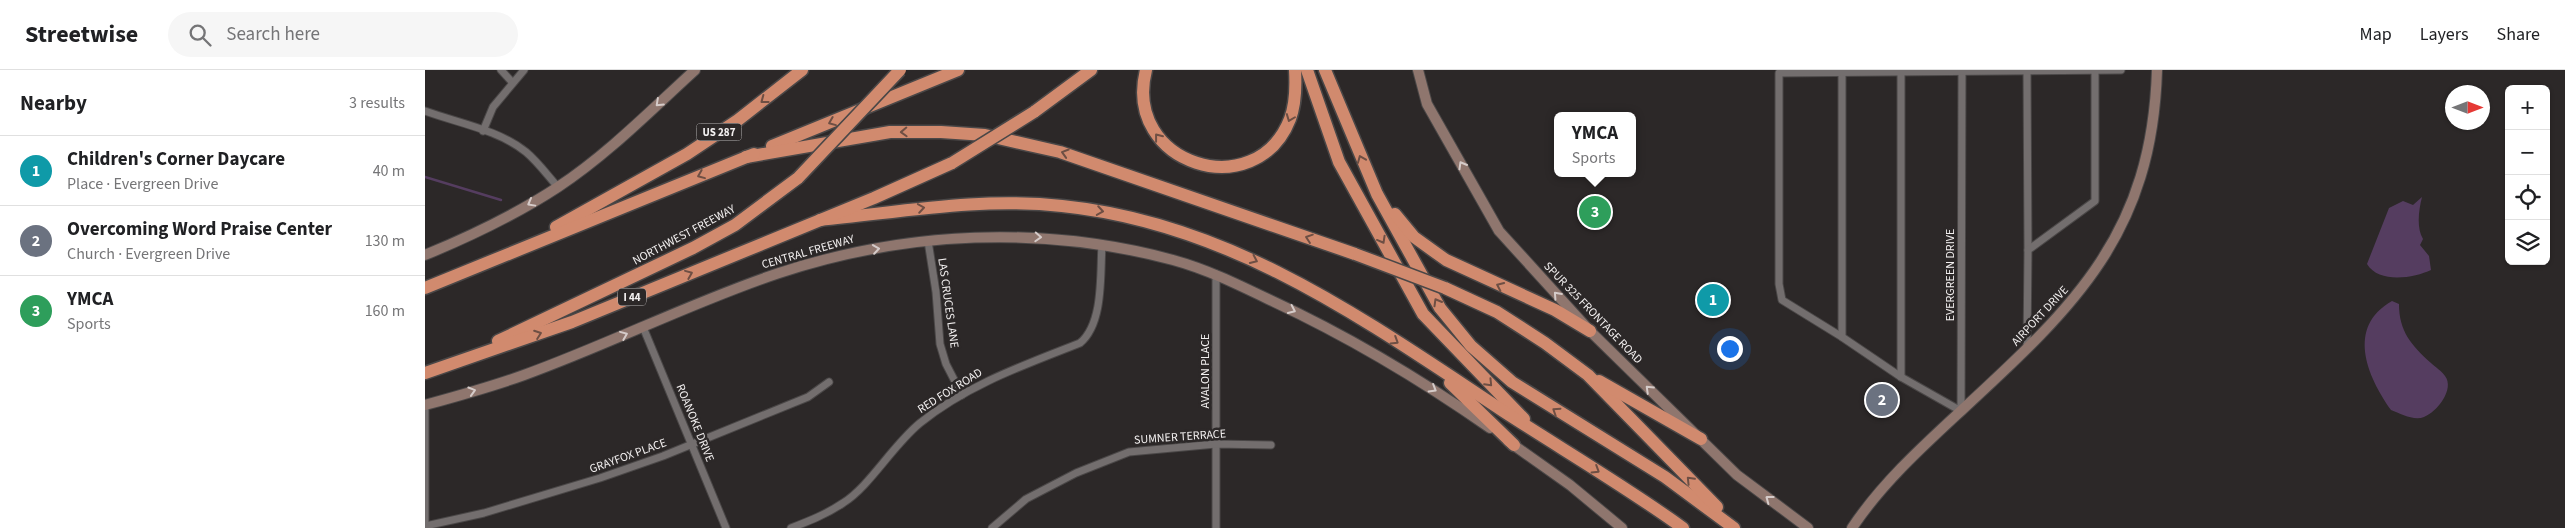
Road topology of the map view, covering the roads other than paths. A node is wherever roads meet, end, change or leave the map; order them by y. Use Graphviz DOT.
graph roads {
  1 [pos="501,70"];
  2 [pos="524,70"];
  3 [pos="695,70"];
  4 [pos="802,70"];
  5 [pos="900,70"];
  6 [pos="958,70"];
  7 [pos="1091,70"];
  8 [pos="1146,70"];
  9 [pos="1295,70"];
  10 [pos="1307,70"];
  11 [pos="1418,70"];
  12 [pos="2095,70"];
  13 [pos="2121,70"];
  14 [pos="2157,70"];
  15 [pos="1842,71"];
  16 [pos="1901,71"];
  17 [pos="1962,71"];
  18 [pos="2027,71"];
  19 [pos="1328,74"];
  20 [pos="512,82"];
  21 [pos="425,111"];
  22 [pos="483,130"];
  23 [pos="746,157"];
  24 [pos="558,187"];
  25 [pos="1377,194"];
  26 [pos="820,220"];
  27 [pos="928,241"];
  28 [pos="1102,244"];
  29 [pos="2028,250"];
  30 [pos="425,255"];
  31 [pos="502,256"];
  32 [pos="1216,274"];
  33 [pos="425,288"];
  34 [pos="643,328"];
  35 [pos="1590,331"];
  36 [pos="1842,337"];
  37 [pos="2027,349"];
  38 [pos="1427,361"];
  39 [pos="443,369"];
  40 [pos="425,373"];
  41 [pos="1588,376"];
  42 [pos="1901,377"];
  43 [pos="829,382"];
  44 [pos="962,394"];
  45 [pos="425,405"];
  46 [pos="1961,411"];
  47 [pos="1539,435"];
  48 [pos="1701,439"];
  49 [pos="1216,444"];
  50 [pos="691,445"];
  51 [pos="1271,445"];
  52 [pos="1514,445"];
  53 [pos="425,527"];
  54 [pos="726,528"];
  55 [pos="791,528"];
  56 [pos="992,528"];
  57 [pos="1216,528"];
  58 [pos="1622,528"];
  59 [pos="1683,528"];
  60 [pos="1735,528"];
  61 [pos="1808,528"];
  62 [pos="1852,528"];
  1 -- 20 [label="street"];
  2 -- 20 [label="street"];
  3 -- 24 [label="main road, one-way"];
  4 -- 31 [label="highway, US 287, one-way"];
  5 -- 39 [label="highway, NORTHWEST FREEWAY, bridge"];
  6 -- 23 [label="highway, one-way"];
  7 -- 26 [label="highway, CENTRAL FREEWAY / I 44, bridge"];
  9 -- 8 [label="highway, one-way"];
  10 -- 47 [label="highway, one-way"];
  35 -- 11 [label="main road, SPUR 325 FRONTAGE ROAD, one-way"];
  12 -- 13 [label="street"];
  12 -- 18 [label="street"];
  12 -- 29 [label="street"];
  14 -- 37 [label="main road, AIRPORT DRIVE"];
  15 -- 16 [label="street"];
  15 -- 36 [label="street"];
  15 -- 36 [label="street"];
  16 -- 17 [label="street"];
  16 -- 42 [label="street"];
  17 -- 18 [label="street"];
  17 -- 46 [label="street, EVERGREEN DRIVE"];
  18 -- 29 [label="street"];
  25 -- 19 [label="highway, one-way"];
  20 -- 22 [label="street"];
  21 -- 22 [label="street"];
  22 -- 24 [label="street"];
  23 -- 31 [label="highway, one-way"];
  41 -- 23 [label="highway, one-way, bridge"];
  24 -- 30 [label="main road, one-way"];
  35 -- 25 [label="highway, one-way"];
  60 -- 25 [label="highway, one-way"];
  26 -- 38 [label="highway, one-way"];
  39 -- 26 [label="highway, CENTRAL FREEWAY / I 44, one-way"];
  27 -- 28 [label="main road, CENTRAL FREEWAY, one-way"];
  34 -- 27 [label="main road, CENTRAL FREEWAY, one-way"];
  27 -- 44 [label="street, LAS CRUCES LANE"];
  28 -- 32 [label="main road, CENTRAL FREEWAY"];
  28 -- 44 [label="street, RED FOX ROAD"];
  29 -- 37 [label="street"];
  31 -- 33 [label="highway"];
  32 -- 49 [label="street, AVALON PLACE"];
  32 -- 52 [label="main road, one-way"];
  45 -- 34 [label="main road, CENTRAL FREEWAY, one-way"];
  34 -- 50 [label="street, ROANOKE DRIVE"];
  48 -- 35 [label="main road, SPUR 325 FRONTAGE ROAD, one-way"];
  36 -- 42 [label="street"];
  37 -- 46 [label="main road, AIRPORT DRIVE"];
  38 -- 47 [label="highway"];
  38 -- 52 [label="highway"];
  39 -- 40 [label="highway, CENTRAL FREEWAY / I 44"];
  41 -- 48 [label="highway"];
  60 -- 41 [label="highway, one-way"];
  42 -- 46 [label="street"];
  43 -- 50 [label="street, GRAYFOX PLACE"];
  44 -- 55 [label="street, RED FOX ROAD"];
  45 -- 53 [label="street"];
  46 -- 62 [label="main road, AIRPORT DRIVE"];
  47 -- 59 [label="highway, one-way"];
  61 -- 48 [label="main road, SPUR 325 FRONTAGE ROAD, one-way"];
  49 -- 51 [label="street, SUMNER TERRACE"];
  49 -- 56 [label="street, SUMNER TERRACE"];
  49 -- 57 [label="street, AVALON PLACE"];
  50 -- 53 [label="street, GRAYFOX PLACE"];
  50 -- 54 [label="street, ROANOKE DRIVE"];
  52 -- 58 [label="main road"];
}
